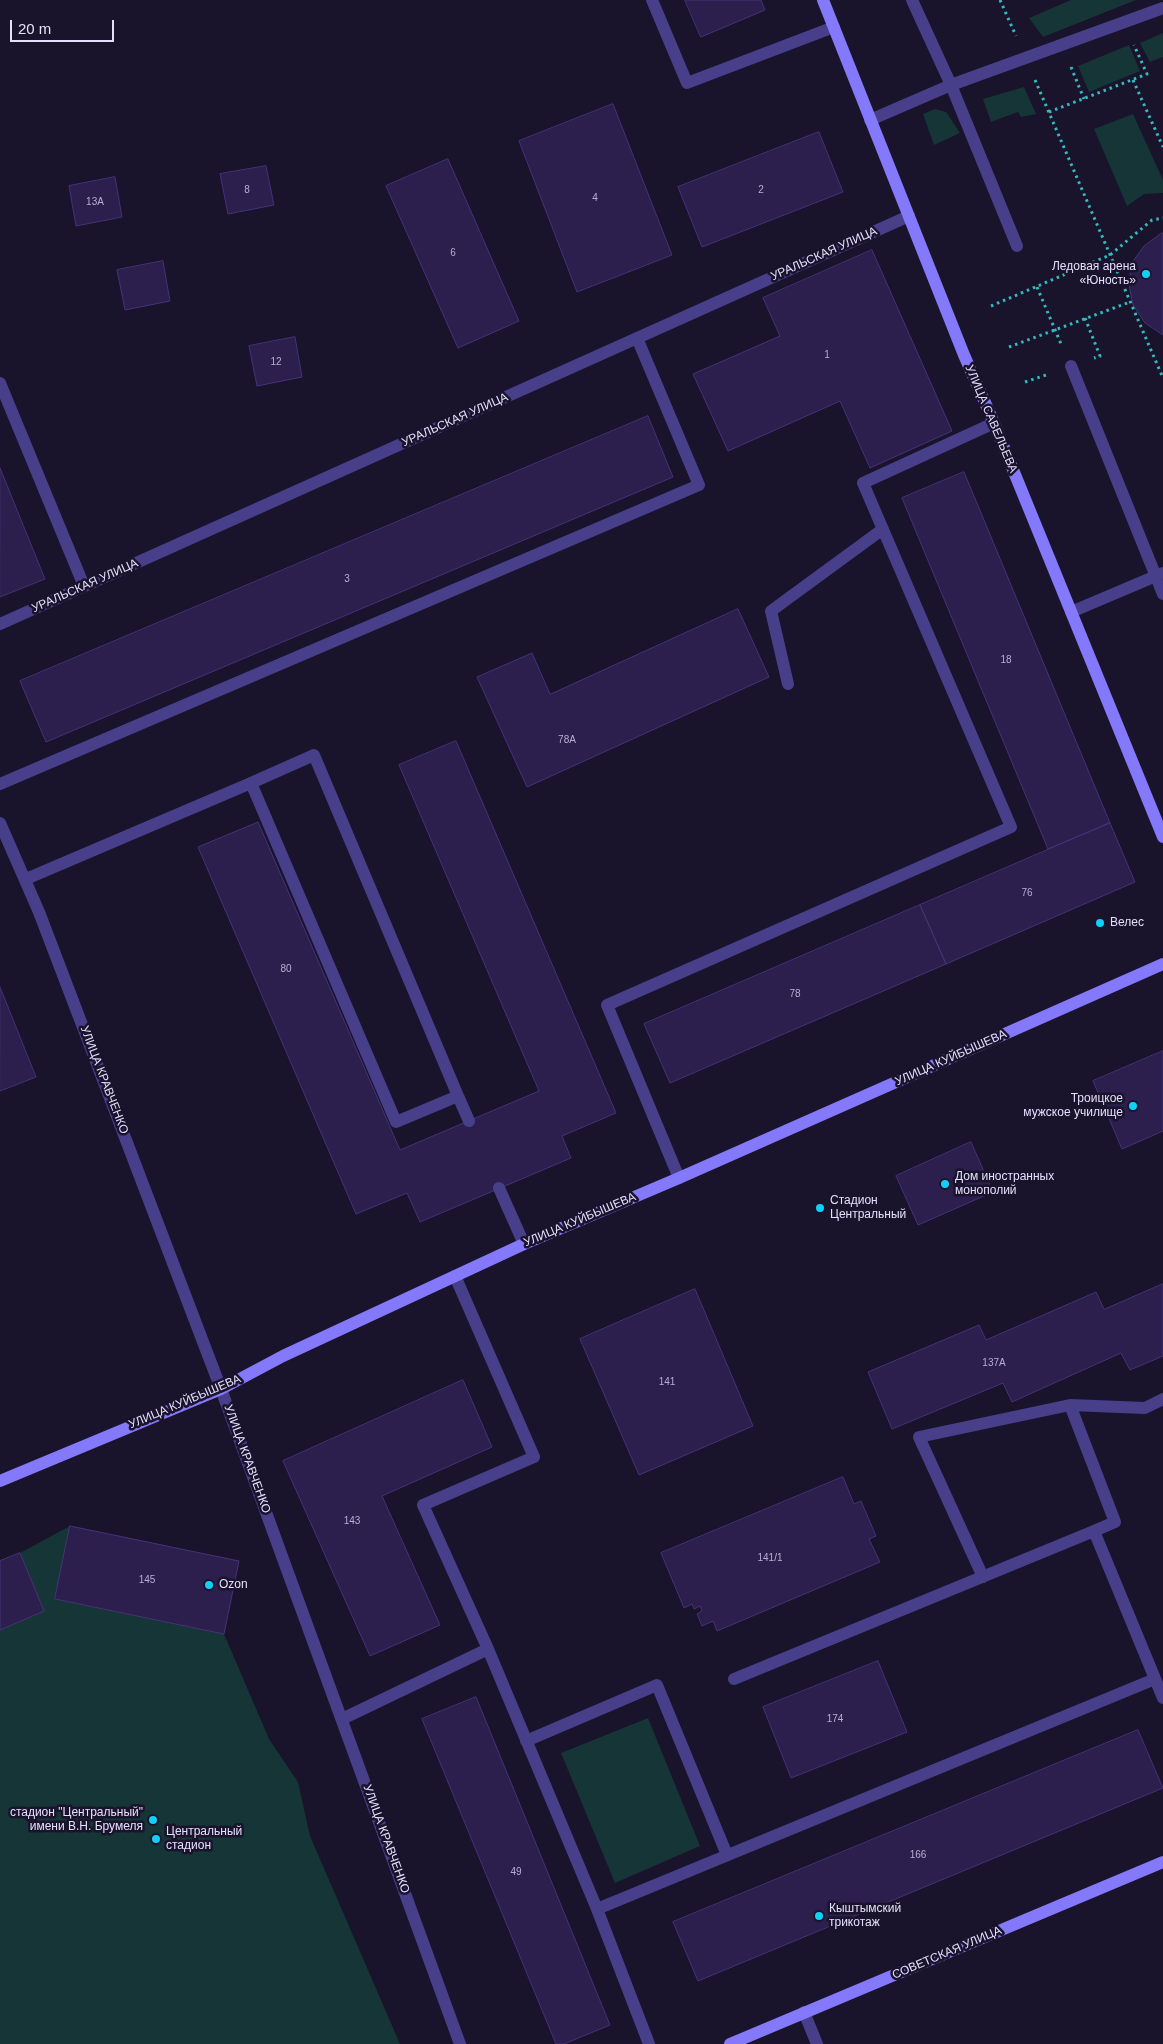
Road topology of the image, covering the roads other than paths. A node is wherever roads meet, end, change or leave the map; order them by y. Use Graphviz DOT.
graph roads {
  1 [pos="652,0"];
  2 [pos="824,0"];
  3 [pos="912,0"];
  4 [pos="1163,8"];
  5 [pos="834,27"];
  6 [pos="951,84"];
  7 [pos="870,120"];
  8 [pos="909,216"];
  9 [pos="1017,246"];
  10 [pos="637,338"];
  11 [pos="1071,366"];
  12 [pos="0,383"];
  13 [pos="994,423"];
  14 [pos="883,529"];
  15 [pos="1159,575"];
  16 [pos="84,586"];
  17 [pos="1163,594"];
  18 [pos="1070,612"];
  19 [pos="0,624"];
  20 [pos="788,684"];
  21 [pos="250,783"];
  22 [pos="0,784"];
  23 [pos="0,823"];
  24 [pos="1163,837"];
  25 [pos="26,879"];
  26 [pos="1163,964"];
  27 [pos="458,1096"];
  28 [pos="469,1121"];
  29 [pos="679,1178"];
  30 [pos="499,1188"];
  31 [pos="524,1244"];
  32 [pos="455,1276"];
  33 [pos="221,1389"];
  34 [pos="1163,1399"];
  35 [pos="1070,1405"];
  36 [pos="0,1481"];
  37 [pos="1094,1531"];
  38 [pos="983,1577"];
  39 [pos="488,1649"];
  40 [pos="734,1679"];
  41 [pos="1155,1679"];
  42 [pos="1163,1698"];
  43 [pos="342,1719"];
  44 [pos="526,1740"];
  45 [pos="727,1855"];
  46 [pos="1163,1862"];
  47 [pos="597,1909"];
  48 [pos="804,2012"];
  49 [pos="460,2044"];
  50 [pos="649,2044"];
  51 [pos="730,2044"];
  52 [pos="817,2044"];
  1 -- 5 [label="street"];
  2 -- 5 [label="street, УЛИЦА САВЕЛЬЕВА"];
  3 -- 6 [label="street"];
  4 -- 6 [label="street"];
  5 -- 7 [label="street, УЛИЦА САВЕЛЬЕВА"];
  6 -- 7 [label="street"];
  6 -- 9 [label="street"];
  7 -- 8 [label="street, УЛИЦА САВЕЛЬЕВА"];
  8 -- 10 [label="street, УРАЛЬСКАЯ УЛИЦА"];
  8 -- 13 [label="street, УЛИЦА САВЕЛЬЕВА"];
  10 -- 16 [label="street, УРАЛЬСКАЯ УЛИЦА"];
  10 -- 22 [label="street"];
  11 -- 15 [label="street"];
  12 -- 16 [label="street"];
  13 -- 14 [label="street"];
  13 -- 18 [label="street, УЛИЦА САВЕЛЬЕВА"];
  14 -- 20 [label="street"];
  14 -- 29 [label="street"];
  15 -- 17 [label="street"];
  15 -- 18 [label="street"];
  16 -- 19 [label="street, УРАЛЬСКАЯ УЛИЦА"];
  18 -- 24 [label="street, УЛИЦА САВЕЛЬЕВА"];
  21 -- 25 [label="street"];
  21 -- 27 [label="street"];
  21 -- 27 [label="street"];
  23 -- 25 [label="street, УЛИЦА КРАВЧЕНКО"];
  25 -- 33 [label="street, УЛИЦА КРАВЧЕНКО"];
  26 -- 29 [label="street, УЛИЦА КУЙБЫШЕВА"];
  27 -- 28 [label="street"];
  29 -- 31 [label="street, УЛИЦА КУЙБЫШЕВА"];
  30 -- 31 [label="street"];
  31 -- 32 [label="street, УЛИЦА КУЙБЫШЕВА"];
  32 -- 33 [label="street, УЛИЦА КУЙБЫШЕВА"];
  32 -- 39 [label="street"];
  33 -- 36 [label="street, УЛИЦА КУЙБЫШЕВА"];
  33 -- 43 [label="street, УЛИЦА КРАВЧЕНКО"];
  34 -- 35 [label="street"];
  35 -- 37 [label="street"];
  35 -- 38 [label="street"];
  37 -- 38 [label="street"];
  37 -- 41 [label="street"];
  38 -- 40 [label="street"];
  39 -- 43 [label="street"];
  39 -- 44 [label="street"];
  41 -- 42 [label="street"];
  41 -- 45 [label="street"];
  43 -- 49 [label="street, УЛИЦА КРАВЧЕНКО"];
  44 -- 45 [label="street"];
  44 -- 47 [label="street"];
  45 -- 47 [label="street"];
  46 -- 48 [label="street, СОВЕТСКАЯ УЛИЦА"];
  47 -- 50 [label="street"];
  48 -- 51 [label="street, СОВЕТСКАЯ УЛИЦА"];
  48 -- 52 [label="street"];
}
